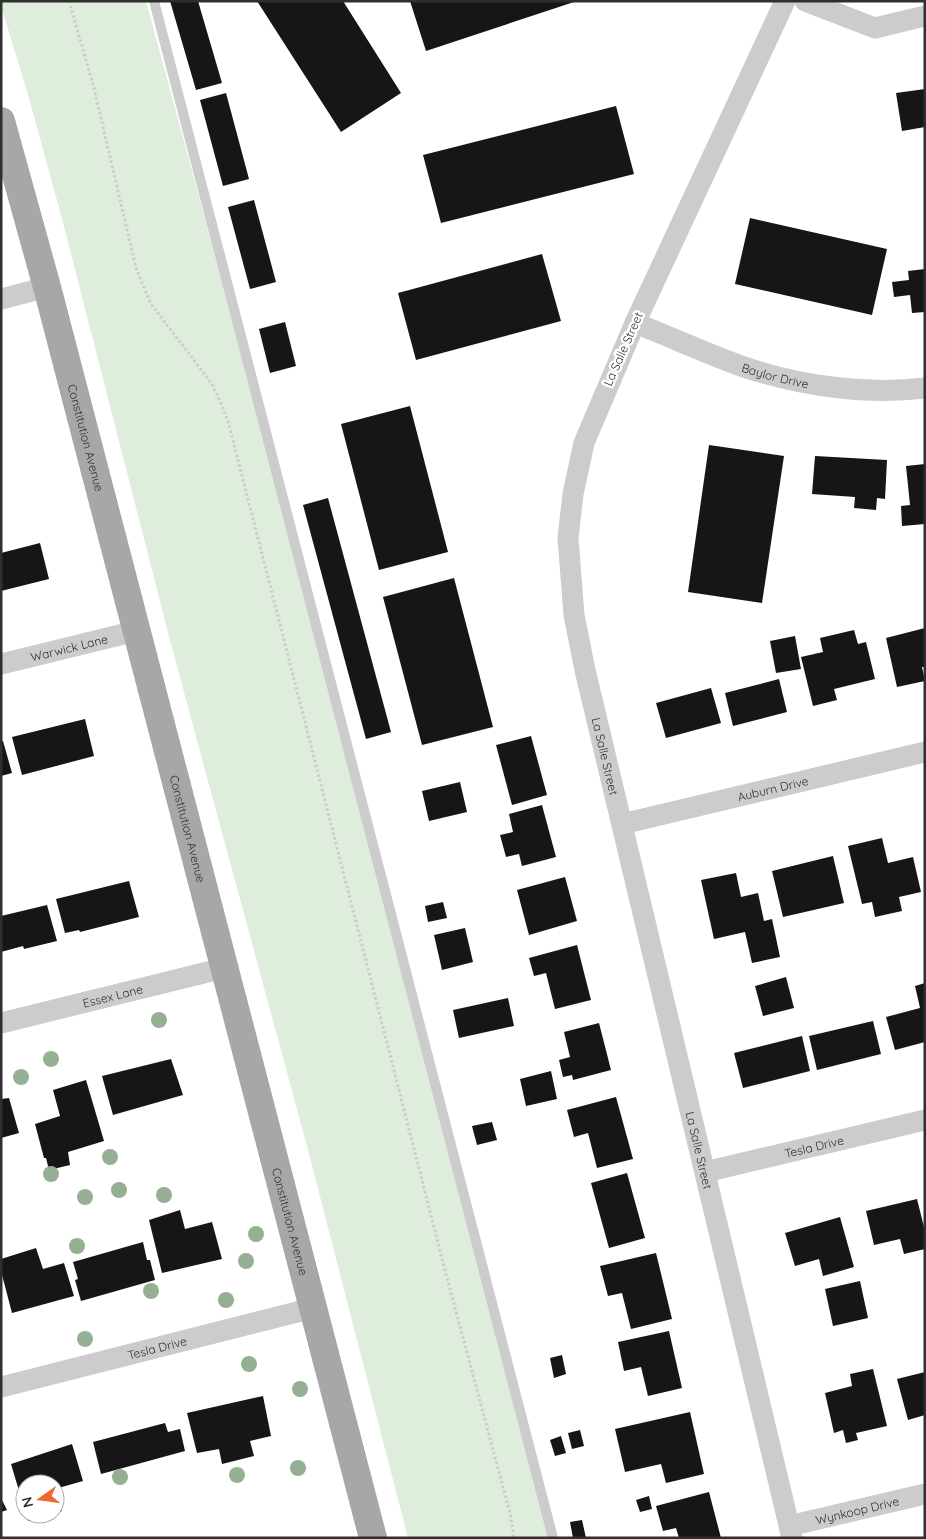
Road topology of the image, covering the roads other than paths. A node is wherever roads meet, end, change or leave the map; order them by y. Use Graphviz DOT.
graph roads {
  1 [pos="154,1"];
  2 [pos="785,1"];
  3 [pos="805,1"];
  4 [pos="925,16"];
  5 [pos="1,121"];
  6 [pos="47,287"];
  7 [pos="1,299"];
  8 [pos="635,323"];
  9 [pos="925,388"];
  10 [pos="136,631"];
  11 [pos="1,664"];
  12 [pos="925,752"];
  13 [pos="622,824"];
  14 [pos="224,968"];
  15 [pos="1,1024"];
  16 [pos="925,1120"];
  17 [pos="705,1172"];
  18 [pos="313,1308"];
  19 [pos="1,1387"];
  20 [pos="925,1494"];
  21 [pos="790,1532"];
  22 [pos="373,1538"];
  23 [pos="554,1538"];
  1 -- 23 [label="lane"];
  2 -- 8 [label="street, La Salle Street"];
  3 -- 4 [label="street"];
  5 -- 6 [label="main road, Constitution Avenue"];
  6 -- 7 [label="street"];
  6 -- 10 [label="main road, Constitution Avenue"];
  8 -- 9 [label="street, Baylor Drive"];
  8 -- 13 [label="street, La Salle Street"];
  10 -- 11 [label="street, Warwick Lane"];
  10 -- 14 [label="main road, Constitution Avenue"];
  12 -- 13 [label="street, Auburn Drive"];
  13 -- 17 [label="street, La Salle Street"];
  14 -- 15 [label="street, Essex Lane"];
  14 -- 18 [label="main road, Constitution Avenue"];
  16 -- 17 [label="street, Tesla Drive"];
  17 -- 21 [label="street, La Salle Street"];
  18 -- 19 [label="street, Tesla Drive"];
  18 -- 22 [label="main road, Constitution Avenue"];
  20 -- 21 [label="street, Wynkoop Drive"];
}
